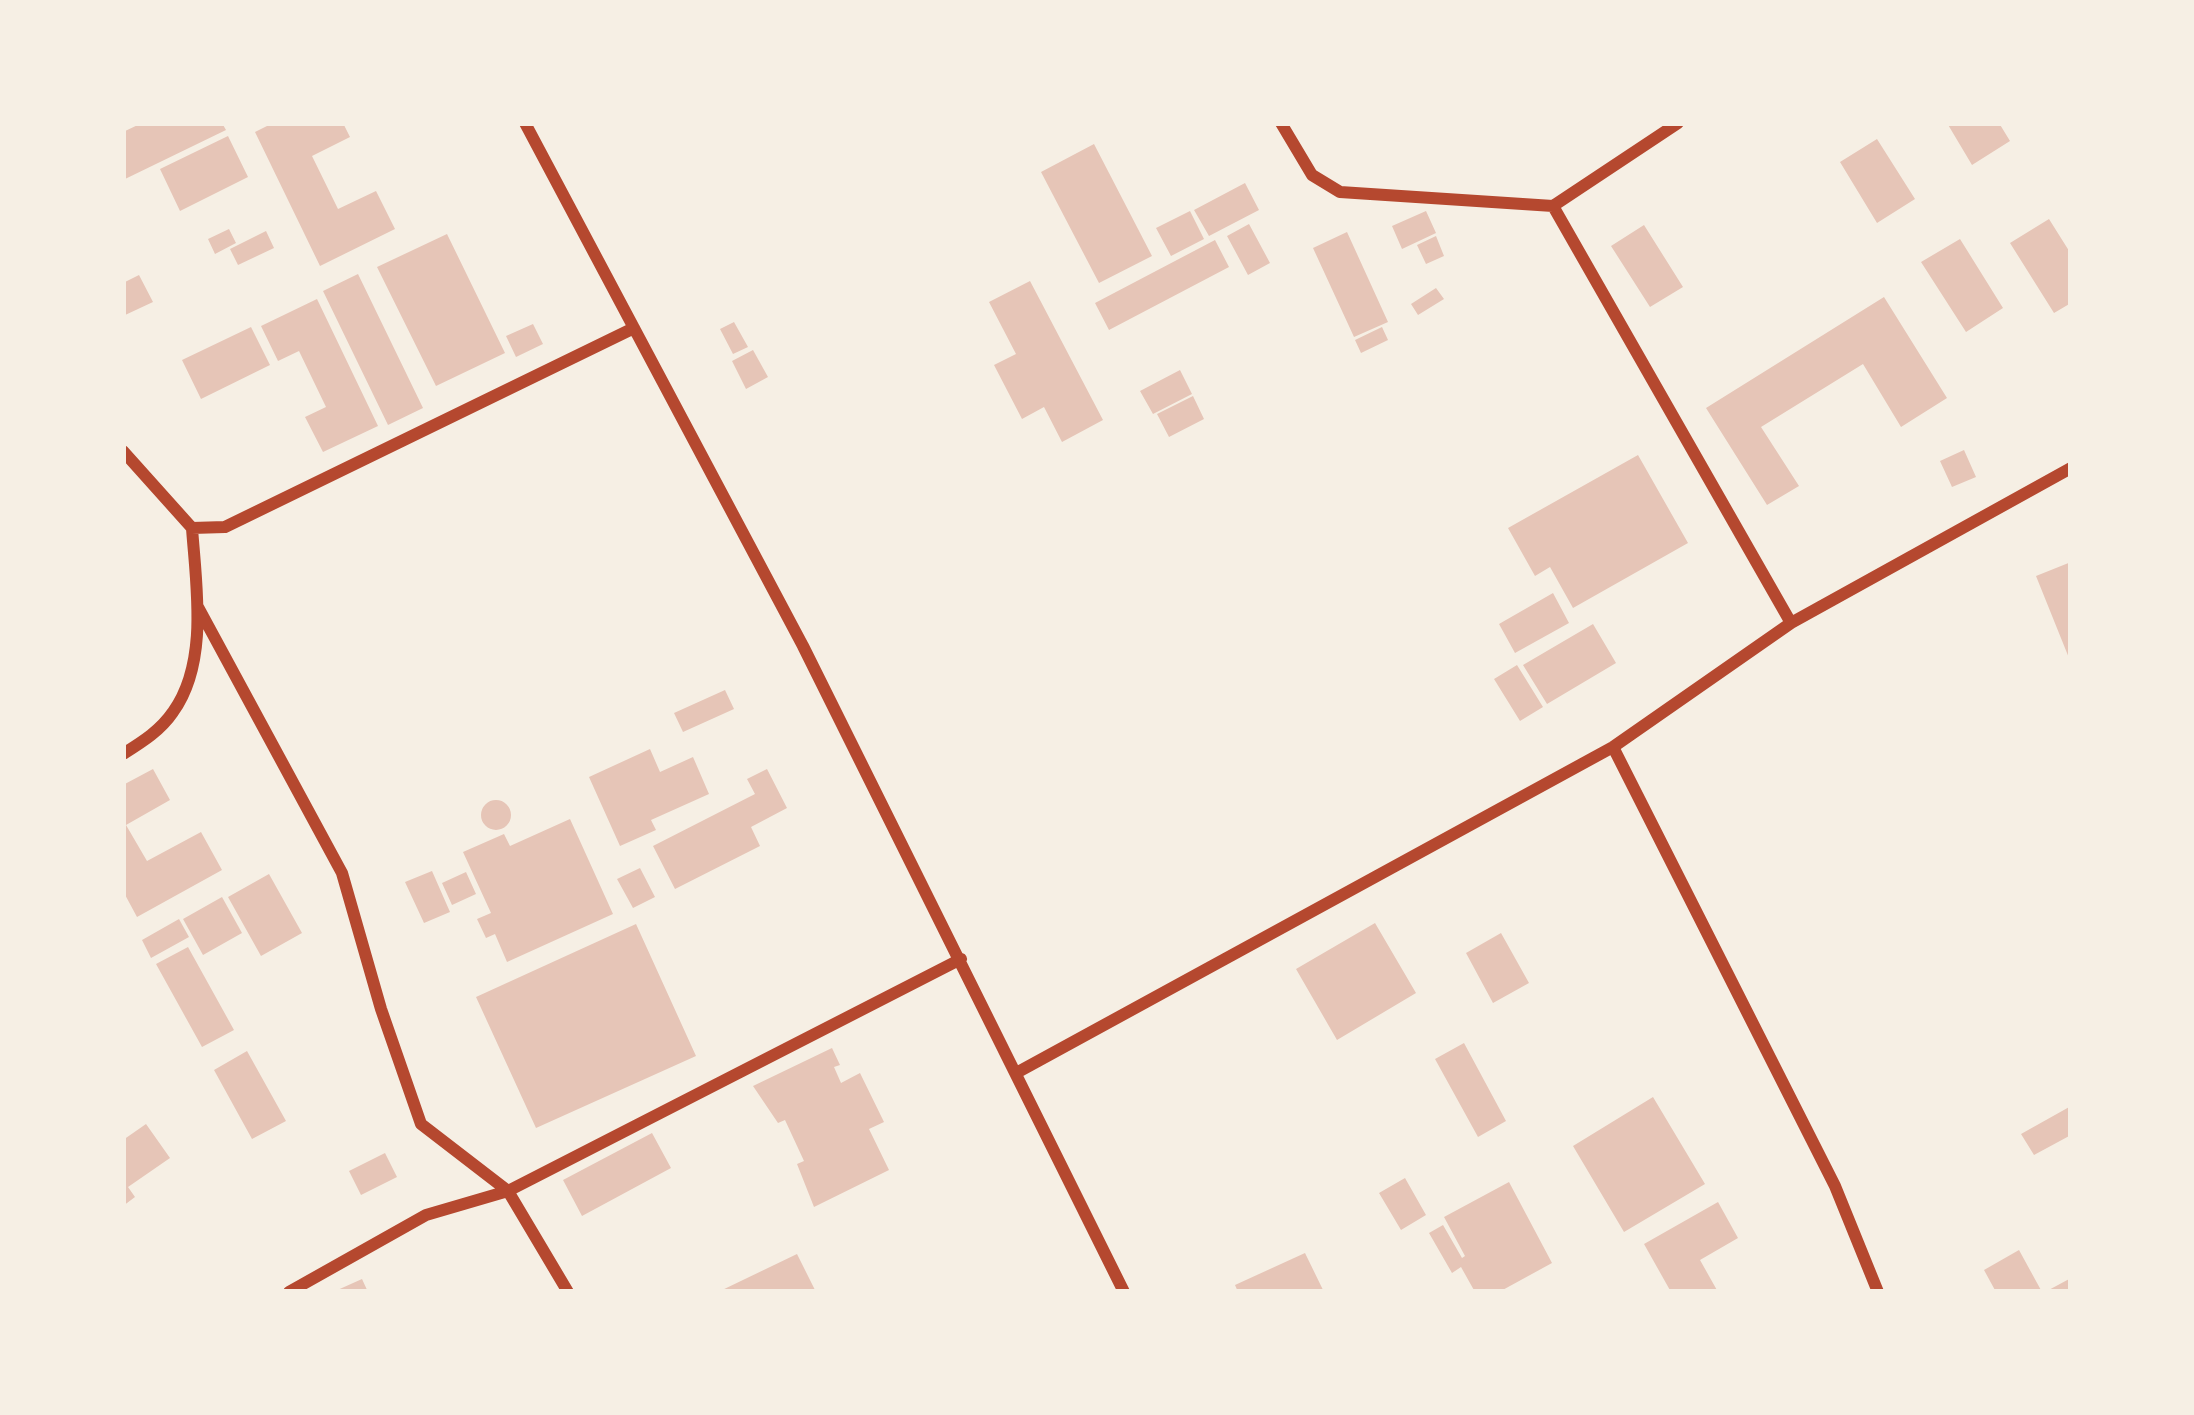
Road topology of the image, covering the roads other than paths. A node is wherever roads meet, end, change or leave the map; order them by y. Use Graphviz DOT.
graph roads {
  1 [pos="525,123"];
  2 [pos="1281,123"];
  3 [pos="1678,123"];
  4 [pos="1553,206"];
  5 [pos="634,328"];
  6 [pos="123,451"];
  7 [pos="2071,468"];
  8 [pos="193,528"];
  9 [pos="198,607"];
  10 [pos="1791,623"];
  11 [pos="1613,747"];
  12 [pos="123,754"];
  13 [pos="961,959"];
  14 [pos="1018,1072"];
  15 [pos="508,1191"];
  16 [pos="290,1292"];
  17 [pos="568,1292"];
  18 [pos="1124,1292"];
  19 [pos="1878,1292"];
  1 -- 5 [label="street"];
  2 -- 4 [label="street"];
  3 -- 4 [label="street"];
  4 -- 10 [label="street"];
  5 -- 8 [label="street"];
  5 -- 13 [label="street"];
  6 -- 8 [label="street"];
  7 -- 10 [label="street"];
  8 -- 9 [label="street"];
  9 -- 12 [label="street"];
  9 -- 15 [label="street"];
  10 -- 11 [label="street"];
  11 -- 14 [label="street"];
  11 -- 19 [label="street"];
  13 -- 14 [label="street"];
  13 -- 15 [label="street"];
  14 -- 18 [label="street"];
  15 -- 16 [label="street"];
  15 -- 17 [label="street"];
}
